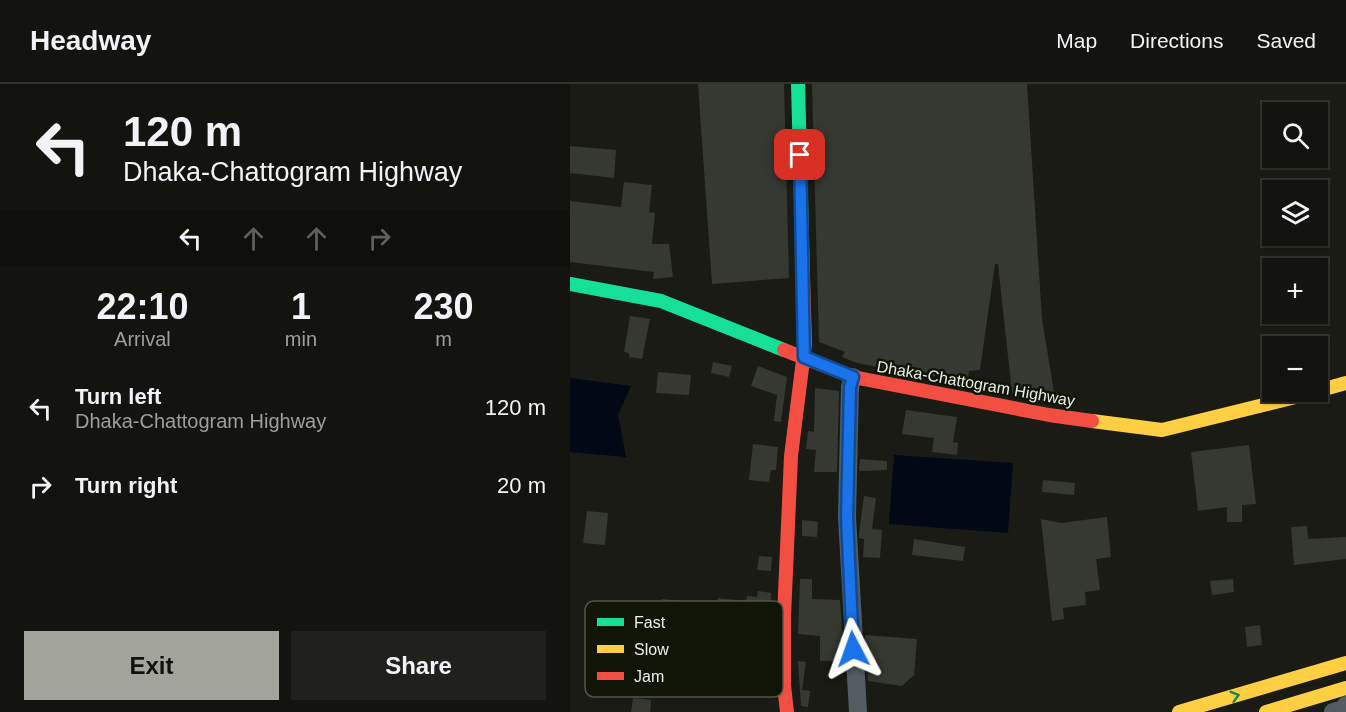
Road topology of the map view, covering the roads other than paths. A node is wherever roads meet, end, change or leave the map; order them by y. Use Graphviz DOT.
graph roads {
  1 [pos="798,84"];
  2 [pos="570,284"];
  3 [pos="804,357"];
  4 [pos="853,377"];
  5 [pos="1346,383"];
  6 [pos="1328,388"];
  7 [pos="1273,402"];
  8 [pos="1346,663"];
  9 [pos="1346,688"];
  10 [pos="1346,705"];
  11 [pos="787,712"];
  12 [pos="858,712"];
  13 [pos="1179,712"];
  14 [pos="1266,712"];
  15 [pos="1333,712"];
  1 -- 3 [label="main road"];
  2 -- 3 [label="main road, Dhaka-Chattogram Highway"];
  3 -- 4 [label="main road, Dhaka-Chattogram Highway"];
  3 -- 11 [label="main road"];
  4 -- 7 [label="main road, Dhaka-Chattogram Highway"];
  4 -- 12 [label="street"];
  5 -- 6 [label="main road, Dhaka-Chattogram Highway"];
  13 -- 8 [label="main road, one-way"];
  9 -- 14 [label="main road"];
  10 -- 15 [label="street"];
}
